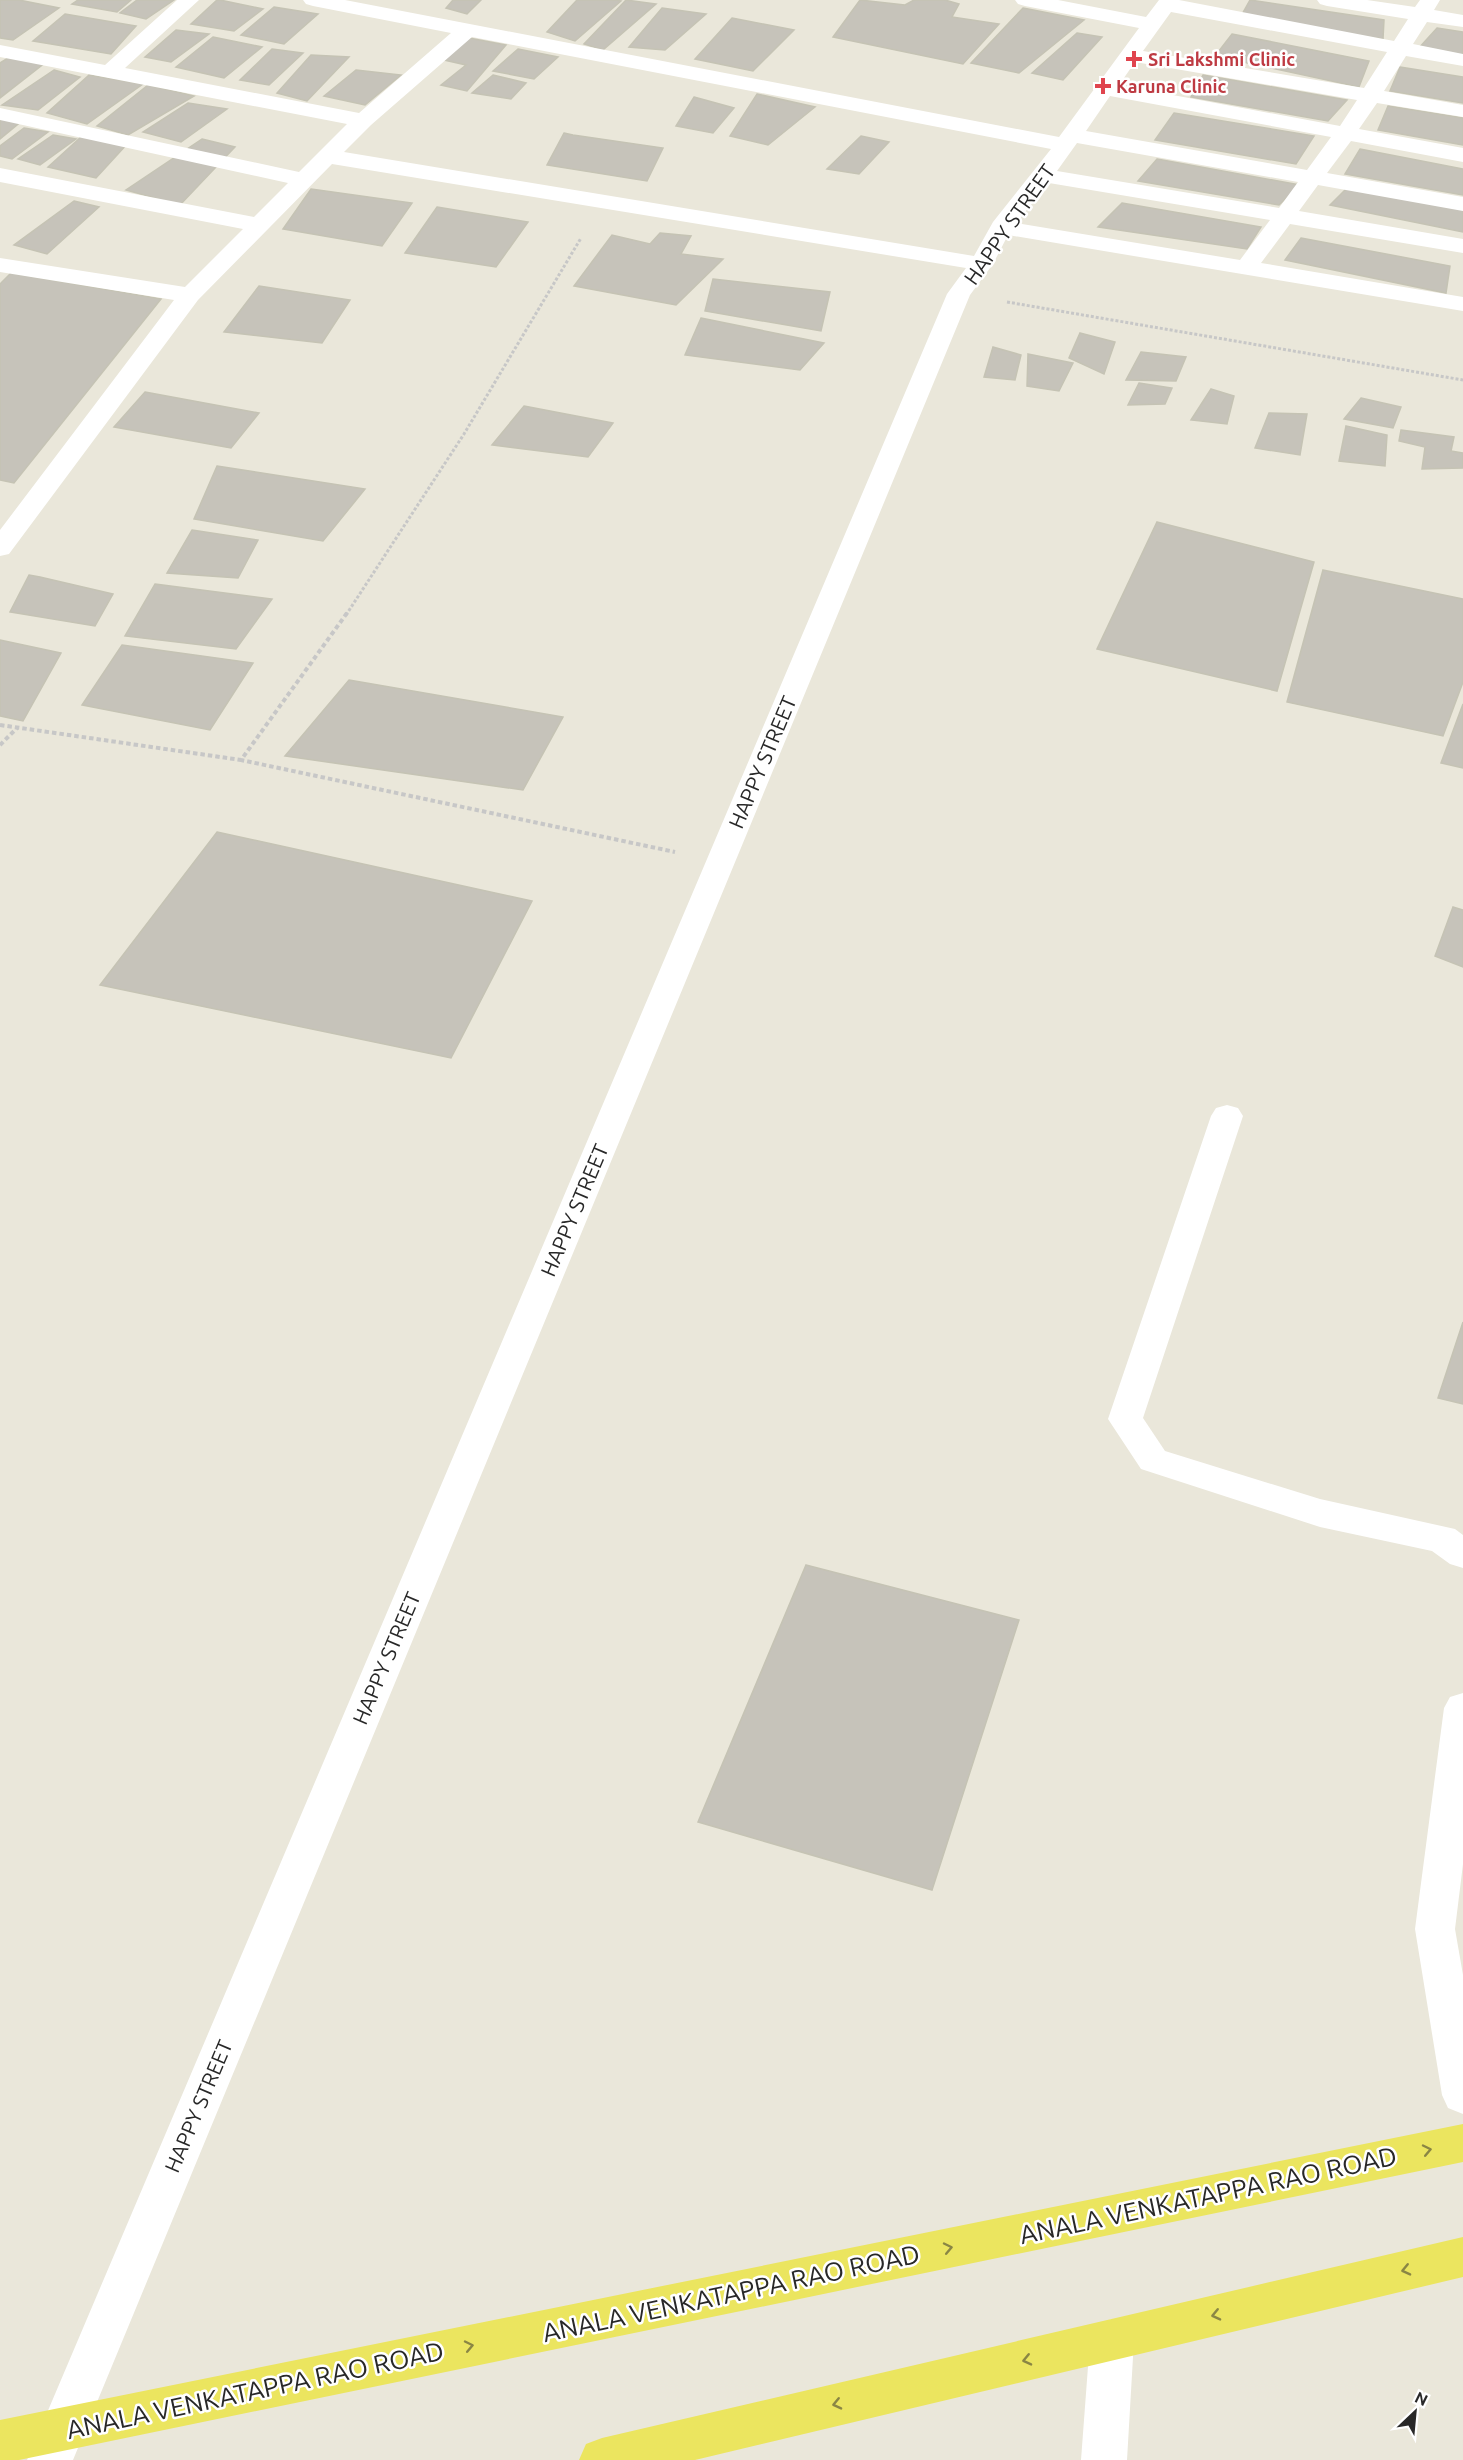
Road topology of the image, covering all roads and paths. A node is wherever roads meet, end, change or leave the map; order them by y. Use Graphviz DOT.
graph roads {
  1 [pos="189,0"];
  2 [pos="313,0"];
  3 [pos="1025,0"];
  4 [pos="1327,0"];
  5 [pos="1426,8"];
  6 [pos="1162,10"];
  7 [pos="1463,21"];
  8 [pos="467,30"];
  9 [pos="1400,49"];
  10 [pos="0,51"];
  11 [pos="1129,55"];
  12 [pos="1463,60"];
  13 [pos="110,72"];
  14 [pos="1104,89"];
  15 [pos="1371,96"];
  16 [pos="1463,111"];
  17 [pos="0,114"];
  18 [pos="363,120"];
  19 [pos="1346,133"];
  20 [pos="1068,140"];
  21 [pos="1463,154"];
  22 [pos="327,156"];
  23 [pos="0,175"];
  24 [pos="1043,175"];
  25 [pos="1313,178"];
  26 [pos="304,180"];
  27 [pos="603,201"];
  28 [pos="1463,204"];
  29 [pos="1285,216"];
  30 [pos="259,225"];
  31 [pos="1001,227"];
  32 [pos="1463,246"];
  33 [pos="981,264"];
  34 [pos="0,265"];
  35 [pos="1246,268"];
  36 [pos="959,294"];
  37 [pos="190,295"];
  38 [pos="1463,304"];
  39 [pos="1463,380"];
  40 [pos="0,548"];
  41 [pos="0,725"];
  42 [pos="18,727"];
  43 [pos="0,746"];
  44 [pos="242,760"];
  45 [pos="721,862"];
  46 [pos="1227,1116"];
  47 [pos="1463,1554"];
  48 [pos="1463,1708"];
  49 [pos="1463,2095"];
  50 [pos="1463,2143"];
  51 [pos="1463,2256"];
  52 [pos="1112,2340"];
  53 [pos="0,2442"];
  54 [pos="56,2445"];
  55 [pos="602,2460"];
  56 [pos="1104,2460"];
  1 -- 13 [label="street"];
  2 -- 8 [label="street"];
  3 -- 6 [label="street"];
  4 -- 5 [label="street"];
  5 -- 7 [label="street"];
  5 -- 9 [label="street"];
  6 -- 9 [label="street"];
  6 -- 11 [label="street, HAPPY STREET"];
  8 -- 18 [label="street"];
  8 -- 20 [label="street"];
  9 -- 12 [label="street"];
  9 -- 15 [label="street"];
  10 -- 13 [label="street"];
  11 -- 14 [label="street, HAPPY STREET"];
  11 -- 15 [label="street"];
  13 -- 18 [label="street"];
  14 -- 19 [label="street"];
  14 -- 20 [label="street, HAPPY STREET"];
  15 -- 16 [label="street"];
  15 -- 19 [label="street"];
  17 -- 26 [label="street"];
  18 -- 22 [label="street"];
  19 -- 21 [label="street"];
  19 -- 25 [label="street"];
  20 -- 24 [label="street, HAPPY STREET"];
  20 -- 25 [label="street"];
  22 -- 26 [label="street"];
  22 -- 27 [label="street"];
  23 -- 30 [label="street"];
  24 -- 29 [label="street"];
  24 -- 31 [label="street, HAPPY STREET"];
  25 -- 28 [label="street"];
  25 -- 29 [label="street"];
  26 -- 30 [label="street"];
  27 -- 33 [label="street"];
  27 -- 44 [label="path"];
  29 -- 32 [label="street"];
  29 -- 35 [label="street"];
  30 -- 37 [label="street"];
  31 -- 33 [label="street, HAPPY STREET"];
  31 -- 35 [label="street"];
  33 -- 36 [label="street, HAPPY STREET"];
  34 -- 37 [label="street"];
  35 -- 38 [label="street"];
  36 -- 39 [label="path"];
  36 -- 45 [label="street, HAPPY STREET"];
  37 -- 40 [label="street"];
  41 -- 42 [label="path"];
  42 -- 43 [label="path"];
  42 -- 44 [label="path"];
  44 -- 45 [label="path"];
  45 -- 54 [label="street, HAPPY STREET"];
  46 -- 47 [label="street"];
  48 -- 49 [label="street"];
  54 -- 50 [label="main road, ANALA VENKATAPPA RAO ROAD, one-way"];
  51 -- 52 [label="main road, one-way"];
  52 -- 55 [label="main road, one-way"];
  52 -- 56 [label="street"];
  53 -- 54 [label="main road, ANALA VENKATAPPA RAO ROAD"];
}
